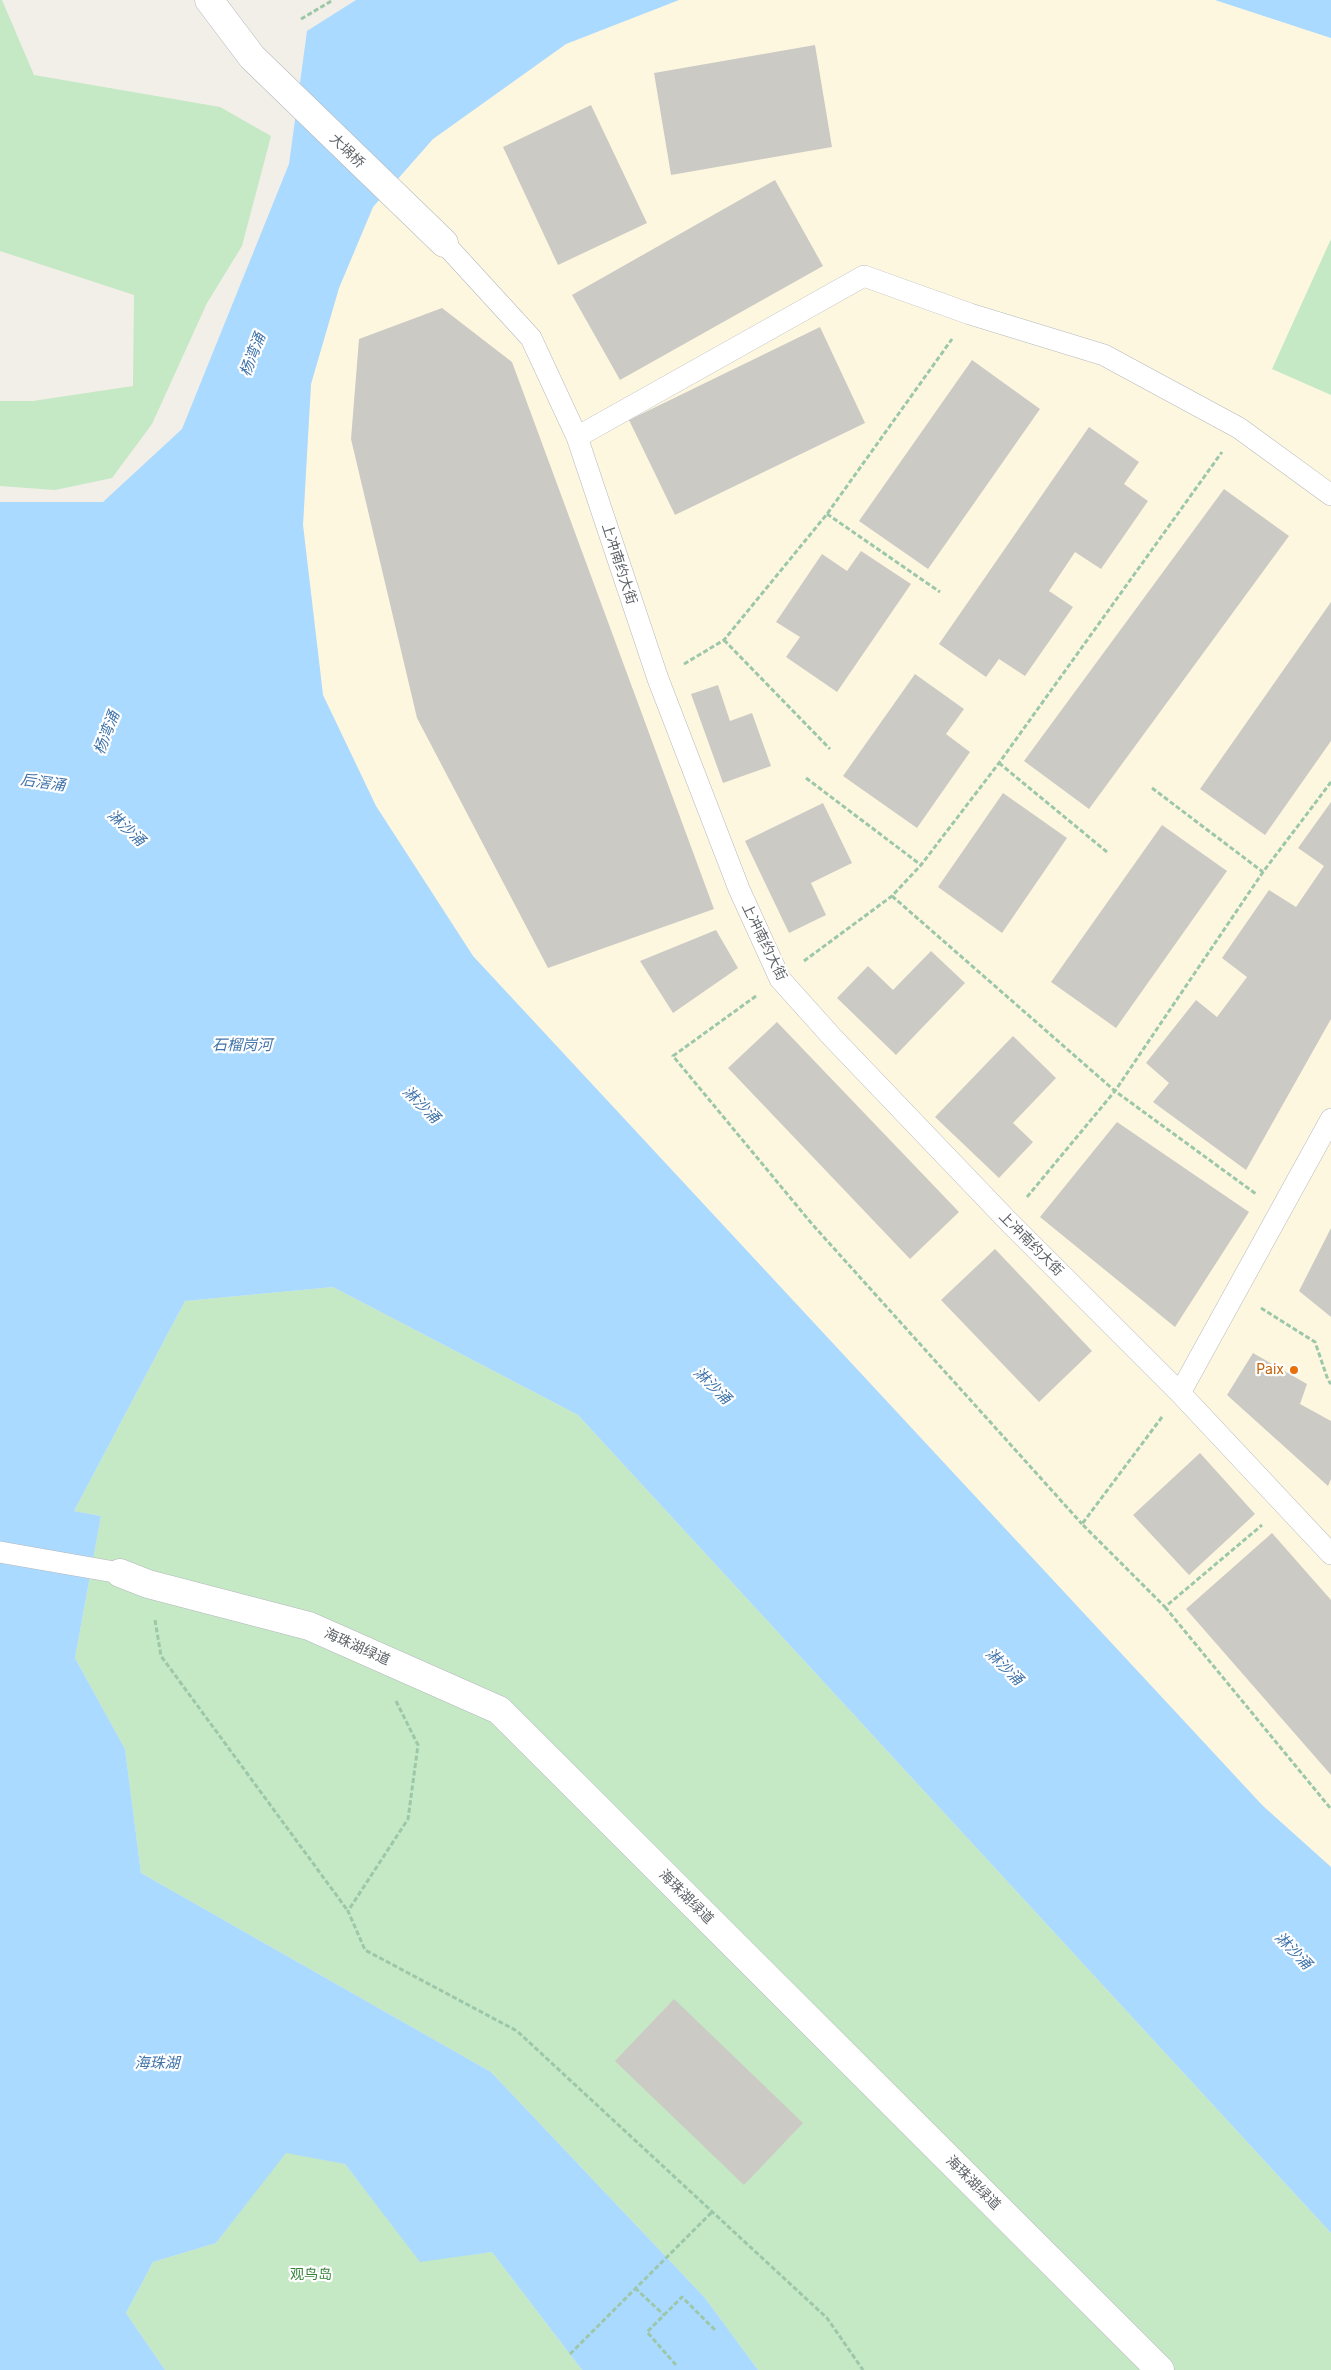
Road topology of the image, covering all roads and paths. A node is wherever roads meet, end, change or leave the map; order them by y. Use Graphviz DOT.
graph roads {
  1 [pos="209,0"];
  2 [pos="333,0"];
  3 [pos="301,19"];
  4 [pos="444,243"];
  5 [pos="970,314"];
  6 [pos="1239,428"];
  7 [pos="577,437"];
  8 [pos="1331,496"];
  9 [pos="827,514"];
  10 [pos="940,592"];
  11 [pos="724,640"];
  12 [pos="658,680"];
  13 [pos="830,749"];
  14 [pos="1000,763"];
  15 [pos="806,778"];
  16 [pos="1331,782"];
  17 [pos="1152,788"];
  18 [pos="1107,852"];
  19 [pos="921,866"];
  20 [pos="1263,872"];
  21 [pos="892,896"];
  22 [pos="780,979"];
  23 [pos="1115,1090"];
  24 [pos="1331,1119"];
  25 [pos="1279,1211"];
  26 [pos="1008,1221"];
  27 [pos="1235,1292"];
  28 [pos="1331,1384"];
  29 [pos="1180,1393"];
  30 [pos="1285,1505"];
  31 [pos="1082,1524"];
  32 [pos="0,1552"];
  33 [pos="1331,1554"];
  34 [pos="120,1573"];
  35 [pos="148,1584"];
  36 [pos="1165,1607"];
  37 [pos="372,1654"];
  38 [pos="1331,1809"];
  39 [pos="348,1911"];
  40 [pos="712,2212"];
  41 [pos="635,2288"];
  42 [pos="664,2315"];
  43 [pos="715,2330"];
  44 [pos="570,2354"];
  45 [pos="676,2364"];
  46 [pos="863,2370"];
  47 [pos="1160,2370"];
  1 -- 4 [label="street, 大埚桥"];
  2 -- 3 [label="path"];
  4 -- 7 [label="lane, 上冲南约大街"];
  5 -- 6 [label="lane"];
  5 -- 7 [label="lane"];
  5 -- 9 [label="path"];
  6 -- 8 [label="lane"];
  6 -- 14 [label="path"];
  7 -- 12 [label="lane, 上冲南约大街"];
  9 -- 10 [label="path"];
  9 -- 11 [label="path"];
  11 -- 12 [label="path"];
  11 -- 13 [label="path"];
  12 -- 22 [label="lane, 上冲南约大街"];
  14 -- 18 [label="path"];
  14 -- 19 [label="path"];
  15 -- 19 [label="path"];
  16 -- 20 [label="path"];
  17 -- 20 [label="path"];
  19 -- 21 [label="path"];
  20 -- 23 [label="path"];
  21 -- 22 [label="path"];
  21 -- 23 [label="path"];
  22 -- 26 [label="lane, 上冲南约大街"];
  22 -- 31 [label="path"];
  23 -- 25 [label="path"];
  23 -- 26 [label="path"];
  24 -- 25 [label="lane"];
  25 -- 27 [label="lane"];
  26 -- 29 [label="lane, 上冲南约大街"];
  27 -- 28 [label="path"];
  27 -- 29 [label="lane"];
  29 -- 30 [label="lane, 上冲南约大街"];
  29 -- 31 [label="path"];
  30 -- 33 [label="lane, 上冲南约大街"];
  30 -- 36 [label="path"];
  31 -- 36 [label="path"];
  32 -- 34 [label="lane"];
  34 -- 35 [label="street, 海珠湖绿道"];
  35 -- 37 [label="street, 海珠湖绿道"];
  35 -- 39 [label="path"];
  36 -- 38 [label="path"];
  37 -- 39 [label="path"];
  37 -- 47 [label="street, 海珠湖绿道"];
  39 -- 40 [label="path"];
  40 -- 41 [label="path"];
  40 -- 46 [label="path"];
  41 -- 42 [label="path"];
  41 -- 44 [label="path"];
  42 -- 43 [label="path"];
  42 -- 45 [label="path"];
}
